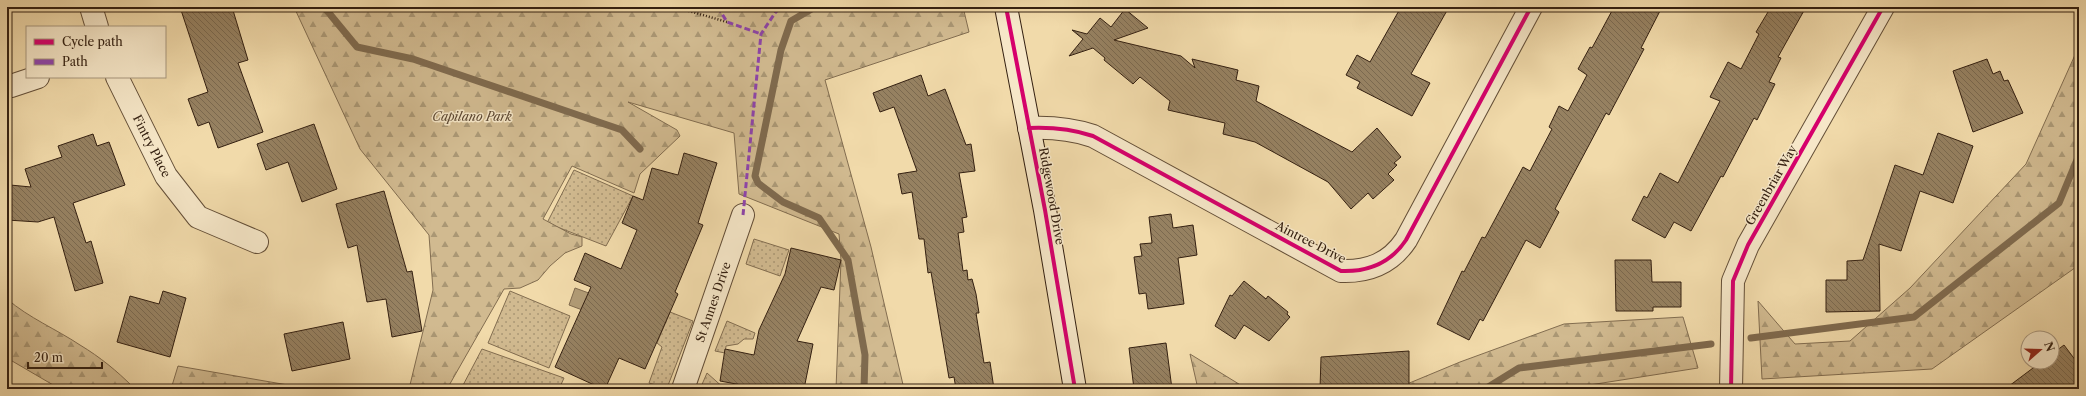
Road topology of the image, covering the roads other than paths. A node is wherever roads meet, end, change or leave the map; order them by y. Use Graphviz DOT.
graph roads {
  1 [pos="91,7"];
  2 [pos="1006,7"];
  3 [pos="1531,7"];
  4 [pos="1883,7"];
  5 [pos="97,26"];
  6 [pos="35,78"];
  7 [pos="117,78"];
  8 [pos="11,86"];
  9 [pos="1029,128"];
  10 [pos="743,215"];
  11 [pos="258,242"];
  12 [pos="683,389"];
  13 [pos="1075,389"];
  14 [pos="1731,389"];
  1 -- 5 [label="street"];
  2 -- 9 [label="street, Ridgewood Drive"];
  3 -- 9 [label="street, Aintree Drive"];
  4 -- 14 [label="street, Greenbriar Way"];
  6 -- 8 [label="street"];
  7 -- 11 [label="street, Fintry Place"];
  9 -- 13 [label="street, Ridgewood Drive"];
  10 -- 12 [label="street, St Annes Drive"];
}
